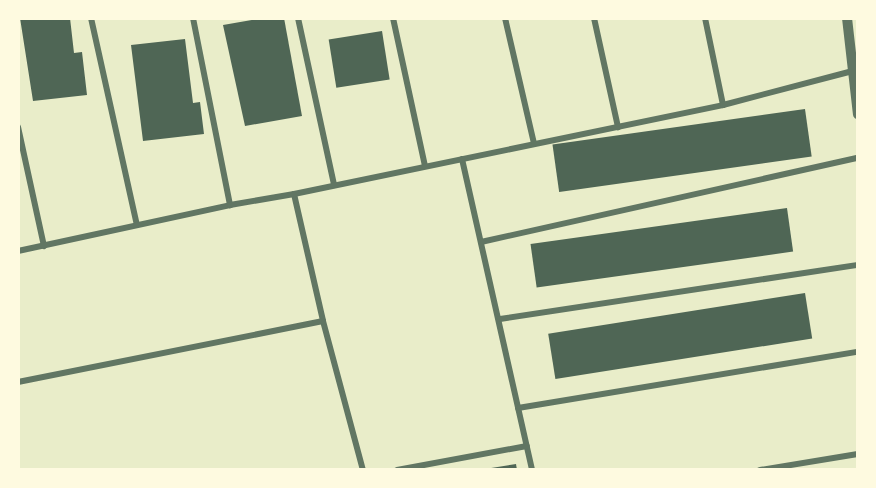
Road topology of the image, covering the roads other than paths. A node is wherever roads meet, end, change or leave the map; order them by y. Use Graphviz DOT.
graph roads {
  1 [pos="92,18"];
  2 [pos="193,18"];
  3 [pos="298,18"];
  4 [pos="393,18"];
  5 [pos="505,18"];
  6 [pos="594,18"];
  7 [pos="705,18"];
  8 [pos="848,18"];
  9 [pos="853,71"];
  10 [pos="723,105"];
  11 [pos="858,114"];
  12 [pos="18,127"];
  13 [pos="618,127"];
  14 [pos="534,144"];
  15 [pos="858,158"];
  16 [pos="462,159"];
  17 [pos="425,166"];
  18 [pos="334,185"];
  19 [pos="294,194"];
  20 [pos="231,205"];
  21 [pos="137,225"];
  22 [pos="482,242"];
  23 [pos="44,246"];
  24 [pos="18,251"];
  25 [pos="858,265"];
  26 [pos="500,319"];
  27 [pos="323,321"];
  28 [pos="858,352"];
  29 [pos="18,382"];
  30 [pos="518,408"];
  31 [pos="527,446"];
  32 [pos="858,454"];
  33 [pos="363,470"];
  34 [pos="397,470"];
  35 [pos="532,470"];
  36 [pos="760,470"];
  1 -- 21 [label="street"];
  2 -- 20 [label="street"];
  3 -- 18 [label="street"];
  4 -- 17 [label="street"];
  5 -- 14 [label="street"];
  6 -- 13 [label="street"];
  7 -- 10 [label="street"];
  8 -- 9 [label="street"];
  9 -- 10 [label="street"];
  9 -- 11 [label="street"];
  10 -- 13 [label="street"];
  12 -- 23 [label="street"];
  13 -- 14 [label="street"];
  14 -- 16 [label="street"];
  15 -- 22 [label="street"];
  16 -- 17 [label="street"];
  16 -- 22 [label="street"];
  17 -- 18 [label="street"];
  18 -- 19 [label="street"];
  19 -- 20 [label="street"];
  19 -- 27 [label="street"];
  20 -- 21 [label="street"];
  21 -- 23 [label="street"];
  22 -- 26 [label="street"];
  23 -- 24 [label="street"];
  25 -- 26 [label="street"];
  26 -- 30 [label="street"];
  27 -- 29 [label="street"];
  27 -- 33 [label="street"];
  28 -- 30 [label="street"];
  30 -- 31 [label="street"];
  31 -- 34 [label="street"];
  31 -- 35 [label="street"];
  32 -- 36 [label="street"];
}
